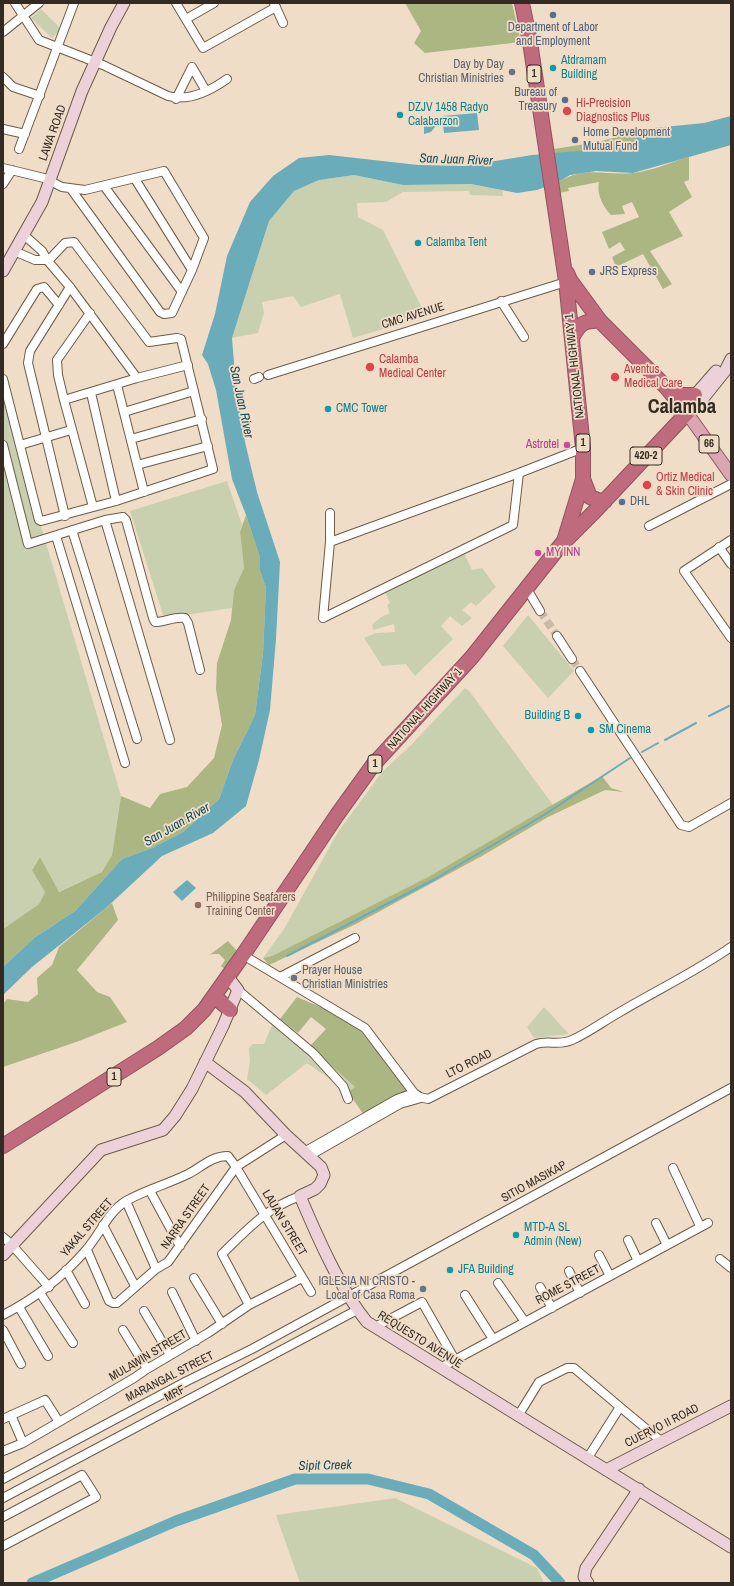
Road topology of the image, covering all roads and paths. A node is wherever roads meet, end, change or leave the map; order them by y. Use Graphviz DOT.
graph roads {
  1 [pos="14,3"];
  2 [pos="39,3"];
  3 [pos="74,3"];
  4 [pos="124,3"];
  5 [pos="176,3"];
  6 [pos="214,3"];
  7 [pos="522,3"];
  8 [pos="275,5"];
  9 [pos="22,16"];
  10 [pos="186,19"];
  11 [pos="283,23"];
  12 [pos="3,32"];
  13 [pos="58,47"];
  14 [pos="95,62"];
  15 [pos="3,77"];
  16 [pos="227,79"];
  17 [pos="206,91"];
  18 [pos="40,96"];
  19 [pos="176,99"];
  20 [pos="3,128"];
  21 [pos="25,134"];
  22 [pos="19,149"];
  23 [pos="3,168"];
  24 [pos="12,170"];
  25 [pos="135,179"];
  26 [pos="49,181"];
  27 [pos="3,184"];
  28 [pos="104,186"];
  29 [pos="71,189"];
  30 [pos="24,234"];
  31 [pos="14,251"];
  32 [pos="47,261"];
  33 [pos="192,270"];
  34 [pos="3,271"];
  35 [pos="568,281"];
  36 [pos="70,287"];
  37 [pos="182,292"];
  38 [pos="501,301"];
  39 [pos="59,305"];
  40 [pos="90,313"];
  41 [pos="600,321"];
  42 [pos="524,337"];
  43 [pos="572,338"];
  44 [pos="3,344"];
  45 [pos="730,361"];
  46 [pos="188,366"];
  47 [pos="268,375"];
  48 [pos="137,378"];
  49 [pos="3,379"];
  50 [pos="117,384"];
  51 [pos="666,387"];
  52 [pos="194,391"];
  53 [pos="91,393"];
  54 [pos="695,395"];
  55 [pos="64,400"];
  56 [pos="124,412"];
  57 [pos="687,413"];
  58 [pos="202,419"];
  59 [pos="71,430"];
  60 [pos="45,438"];
  61 [pos="131,439"];
  62 [pos="3,445"];
  63 [pos="20,445"];
  64 [pos="208,446"];
  65 [pos="583,448"];
  66 [pos="137,465"];
  67 [pos="519,474"];
  68 [pos="731,475"];
  69 [pos="583,479"];
  70 [pos="731,484"];
  71 [pos="144,492"];
  72 [pos="578,500"];
  73 [pos="116,501"];
  74 [pos="600,506"];
  75 [pos="94,507"];
  76 [pos="330,513"];
  77 [pos="65,516"];
  78 [pos="105,520"];
  79 [pos="649,526"];
  80 [pos="72,530"];
  81 [pos="56,536"];
  82 [pos="731,540"];
  83 [pos="564,541"];
  84 [pos="330,542"];
  85 [pos="720,547"];
  86 [pos="731,564"];
  87 [pos="527,589"];
  88 [pos="540,611"];
  89 [pos="557,636"];
  90 [pos="731,638"];
  91 [pos="572,659"];
  92 [pos="200,670"];
  93 [pos="580,671"];
  94 [pos="137,739"];
  95 [pos="170,740"];
  96 [pos="125,763"];
  97 [pos="731,803"];
  98 [pos="356,938"];
  99 [pos="731,947"];
  100 [pos="243,956"];
  101 [pos="228,977"];
  102 [pos="280,978"];
  103 [pos="238,990"];
  104 [pos="214,996"];
  105 [pos="230,1010"];
  106 [pos="205,1062"];
  107 [pos="731,1088"];
  108 [pos="417,1096"];
  109 [pos="348,1099"];
  110 [pos="286,1135"];
  111 [pos="3,1146"];
  112 [pos="306,1154"];
  113 [pos="236,1167"];
  114 [pos="673,1168"];
  115 [pos="150,1191"];
  116 [pos="300,1196"];
  117 [pos="126,1202"];
  118 [pos="263,1214"];
  119 [pos="656,1223"];
  120 [pos="103,1224"];
  121 [pos="3,1237"];
  122 [pos="628,1240"];
  123 [pos="12,1245"];
  124 [pos="667,1245"];
  125 [pos="180,1246"];
  126 [pos="87,1250"];
  127 [pos="3,1255"];
  128 [pos="599,1255"];
  129 [pos="720,1259"];
  130 [pos="638,1261"];
  131 [pos="156,1268"];
  132 [pos="731,1268"];
  133 [pos="66,1270"];
  134 [pos="569,1271"];
  135 [pos="610,1276"];
  136 [pos="194,1278"];
  137 [pos="302,1278"];
  138 [pos="498,1283"];
  139 [pos="135,1286"];
  140 [pos="49,1287"];
  141 [pos="540,1287"];
  142 [pos="172,1292"];
  143 [pos="311,1292"];
  144 [pos="40,1293"];
  145 [pos="580,1293"];
  146 [pos="465,1295"];
  147 [pos="348,1296"];
  148 [pos="85,1304"];
  149 [pos="249,1305"];
  150 [pos="19,1307"];
  151 [pos="552,1308"];
  152 [pos="357,1310"];
  153 [pos="144,1311"];
  154 [pos="3,1315"];
  155 [pos="525,1322"];
  156 [pos="222,1324"];
  157 [pos="375,1327"];
  158 [pos="3,1330"];
  159 [pos="123,1330"];
  160 [pos="493,1339"];
  161 [pos="196,1340"];
  162 [pos="73,1343"];
  163 [pos="170,1355"];
  164 [pos="48,1356"];
  165 [pos="455,1360"];
  166 [pos="21,1364"];
  167 [pos="440,1368"];
  168 [pos="147,1369"];
  169 [pos="731,1406"];
  170 [pos="620,1407"];
  171 [pos="11,1415"];
  172 [pos="518,1416"];
  173 [pos="3,1419"];
  174 [pos="59,1422"];
  175 [pos="661,1441"];
  176 [pos="23,1442"];
  177 [pos="3,1452"];
  178 [pos="587,1460"];
  179 [pos="606,1470"];
  180 [pos="3,1479"];
  181 [pos="639,1489"];
  182 [pos="3,1498"];
  183 [pos="3,1517"];
  184 [pos="3,1546"];
  185 [pos="731,1547"];
  186 [pos="588,1583"];
  1 -- 9 [label="street"];
  2 -- 9 [label="street"];
  3 -- 13 [label="street"];
  4 -- 14 [label="main road, LAWA ROAD"];
  5 -- 10 [label="street"];
  6 -- 10 [label="street"];
  7 -- 35 [label="highway, NATIONAL HIGHWAY 1 / 1"];
  8 -- 10 [label="street"];
  8 -- 11 [label="street"];
  9 -- 12 [label="street"];
  9 -- 13 [label="street"];
  13 -- 14 [label="street"];
  13 -- 18 [label="street"];
  14 -- 19 [label="street"];
  14 -- 26 [label="main road, LAWA ROAD"];
  15 -- 18 [label="street"];
  16 -- 17 [label="street"];
  17 -- 19 [label="street"];
  17 -- 19 [label="street"];
  18 -- 21 [label="street"];
  20 -- 21 [label="street"];
  21 -- 22 [label="street"];
  23 -- 24 [label="street"];
  24 -- 26 [label="street"];
  24 -- 27 [label="street"];
  25 -- 28 [label="street"];
  25 -- 33 [label="street"];
  25 -- 33 [label="street"];
  26 -- 29 [label="street"];
  26 -- 30 [label="main road, LAWA ROAD"];
  28 -- 29 [label="street"];
  28 -- 37 [label="street"];
  29 -- 37 [label="street"];
  30 -- 31 [label="main road, LAWA ROAD"];
  30 -- 32 [label="street"];
  31 -- 32 [label="street"];
  31 -- 34 [label="main road, LAWA ROAD"];
  32 -- 36 [label="street"];
  32 -- 46 [label="street"];
  33 -- 37 [label="street"];
  35 -- 38 [label="street, CMC AVENUE"];
  35 -- 41 [label="highway, NATIONAL HIGHWAY 1 / 1"];
  35 -- 43 [label="highway, NATIONAL HIGHWAY 1 / 1"];
  36 -- 39 [label="street"];
  36 -- 40 [label="street"];
  38 -- 42 [label="street"];
  38 -- 47 [label="street, CMC AVENUE"];
  39 -- 44 [label="street"];
  39 -- 60 [label="street"];
  40 -- 48 [label="street"];
  40 -- 55 [label="street"];
  41 -- 43 [label="highway"];
  41 -- 51 [label="highway, NATIONAL HIGHWAY 1 / 1"];
  43 -- 65 [label="highway, NATIONAL HIGHWAY 1 / 1"];
  45 -- 54 [label="main road, 420-2"];
  45 -- 57 [label="main road, 420-2"];
  46 -- 48 [label="street"];
  46 -- 52 [label="street"];
  48 -- 50 [label="street"];
  49 -- 63 [label="street"];
  50 -- 53 [label="street"];
  50 -- 56 [label="street"];
  51 -- 54 [label="highway"];
  51 -- 57 [label="highway, NATIONAL HIGHWAY 1 / 1"];
  52 -- 56 [label="street"];
  52 -- 58 [label="street"];
  53 -- 55 [label="street"];
  53 -- 73 [label="street"];
  54 -- 57 [label="main road, 420-2"];
  55 -- 59 [label="street"];
  56 -- 61 [label="street"];
  57 -- 68 [label="main road, 66"];
  57 -- 74 [label="highway, 420-2"];
  58 -- 61 [label="street"];
  58 -- 64 [label="street"];
  59 -- 60 [label="street"];
  59 -- 75 [label="street"];
  60 -- 63 [label="street"];
  60 -- 77 [label="street"];
  61 -- 66 [label="street"];
  62 -- 81 [label="street"];
  63 -- 77 [label="street"];
  64 -- 66 [label="street"];
  64 -- 71 [label="street"];
  65 -- 67 [label="street"];
  65 -- 69 [label="highway, NATIONAL HIGHWAY 1 / 1"];
  66 -- 71 [label="street"];
  67 -- 84 [label="street"];
  67 -- 84 [label="street"];
  69 -- 72 [label="highway, NATIONAL HIGHWAY 1 / 1"];
  69 -- 74 [label="highway, 1"];
  70 -- 79 [label="street"];
  71 -- 73 [label="street"];
  72 -- 74 [label="highway"];
  72 -- 83 [label="highway, NATIONAL HIGHWAY 1 / 1"];
  73 -- 75 [label="street"];
  74 -- 83 [label="highway, 420-2"];
  75 -- 77 [label="street"];
  76 -- 84 [label="street"];
  78 -- 80 [label="street"];
  78 -- 92 [label="street"];
  78 -- 95 [label="street"];
  80 -- 81 [label="street"];
  80 -- 94 [label="street"];
  81 -- 96 [label="street"];
  82 -- 85 [label="street"];
  83 -- 87 [label="highway, NATIONAL HIGHWAY 1 / 1"];
  85 -- 86 [label="street"];
  85 -- 90 [label="street"];
  87 -- 88 [label="street"];
  87 -- 100 [label="highway, NATIONAL HIGHWAY 1 / 1"];
  89 -- 91 [label="street"];
  93 -- 97 [label="street"];
  98 -- 102 [label="street"];
  99 -- 108 [label="street, LTO ROAD"];
  100 -- 101 [label="highway, NATIONAL HIGHWAY 1 / 1"];
  100 -- 102 [label="street"];
  101 -- 103 [label="main road"];
  101 -- 104 [label="highway, NATIONAL HIGHWAY 1 / 1"];
  102 -- 108 [label="street"];
  103 -- 105 [label="main road"];
  103 -- 109 [label="street"];
  104 -- 105 [label="highway"];
  104 -- 111 [label="highway, NATIONAL HIGHWAY 1 / 1"];
  105 -- 106 [label="main road"];
  106 -- 110 [label="main road"];
  106 -- 123 [label="main road"];
  107 -- 147 [label="street, SITIO MASIKAP"];
  108 -- 112 [label="street, LTO ROAD"];
  110 -- 112 [label="main road"];
  110 -- 113 [label="street, NARRA STREET"];
  112 -- 116 [label="main road"];
  113 -- 115 [label="street, YAKAL STREET"];
  113 -- 118 [label="street, LAUAN STREET"];
  113 -- 125 [label="street, NARRA STREET"];
  114 -- 124 [label="street, ROME STREET"];
  115 -- 117 [label="street, YAKAL STREET"];
  115 -- 125 [label="street"];
  116 -- 118 [label="street"];
  116 -- 147 [label="main road, REQUESTO AVENUE"];
  117 -- 120 [label="street, YAKAL STREET"];
  117 -- 131 [label="street"];
  118 -- 137 [label="street, LAUAN STREET"];
  118 -- 149 [label="street"];
  119 -- 124 [label="street"];
  120 -- 126 [label="street, YAKAL STREET"];
  120 -- 139 [label="street"];
  121 -- 123 [label="street"];
  122 -- 130 [label="street"];
  123 -- 127 [label="main road"];
  123 -- 140 [label="street"];
  124 -- 130 [label="street, ROME STREET"];
  125 -- 131 [label="street, NARRA STREET"];
  126 -- 133 [label="street, YAKAL STREET"];
  126 -- 139 [label="street, NARRA STREET"];
  128 -- 135 [label="street"];
  129 -- 132 [label="street"];
  130 -- 135 [label="street, ROME STREET"];
  131 -- 139 [label="street, NARRA STREET"];
  133 -- 140 [label="street, YAKAL STREET"];
  133 -- 148 [label="street"];
  134 -- 145 [label="street"];
  135 -- 145 [label="street, ROME STREET"];
  136 -- 156 [label="street"];
  137 -- 143 [label="street, LAUAN STREET"];
  137 -- 149 [label="street, MULAWIN STREET"];
  138 -- 155 [label="street"];
  140 -- 144 [label="street, YAKAL STREET"];
  141 -- 151 [label="street"];
  142 -- 161 [label="street"];
  144 -- 150 [label="street, YAKAL STREET"];
  144 -- 162 [label="street"];
  145 -- 151 [label="street, ROME STREET"];
  146 -- 160 [label="street"];
  147 -- 152 [label="main road, REQUESTO AVENUE"];
  147 -- 180 [label="street, MARANGAL STREET"];
  149 -- 156 [label="street, MULAWIN STREET"];
  150 -- 154 [label="street, YAKAL STREET"];
  150 -- 164 [label="street"];
  151 -- 155 [label="street, ROME STREET"];
  152 -- 157 [label="main road, REQUESTO AVENUE"];
  152 -- 182 [label="street, MRF"];
  153 -- 163 [label="street"];
  155 -- 160 [label="street, ROME STREET"];
  156 -- 161 [label="street, MULAWIN STREET"];
  157 -- 165 [label="street"];
  157 -- 167 [label="main road, REQUESTO AVENUE"];
  158 -- 166 [label="street"];
  159 -- 168 [label="street"];
  160 -- 165 [label="street, ROME STREET"];
  161 -- 163 [label="street, MULAWIN STREET"];
  163 -- 168 [label="street, MULAWIN STREET"];
  165 -- 167 [label="street, ROME STREET"];
  167 -- 172 [label="main road, REQUESTO AVENUE"];
  168 -- 174 [label="street, MULAWIN STREET"];
  169 -- 175 [label="main road, CUERVO II ROAD"];
  170 -- 172 [label="street"];
  170 -- 175 [label="street"];
  170 -- 178 [label="street"];
  171 -- 173 [label="street"];
  171 -- 174 [label="street"];
  171 -- 176 [label="street"];
  172 -- 178 [label="main road, REQUESTO AVENUE"];
  174 -- 176 [label="street, MULAWIN STREET"];
  175 -- 179 [label="main road, CUERVO II ROAD"];
  176 -- 177 [label="street, MULAWIN STREET"];
  178 -- 179 [label="main road, REQUESTO AVENUE"];
  179 -- 181 [label="main road, REQUESTO AVENUE"];
  181 -- 185 [label="main road, REQUESTO AVENUE"];
  181 -- 186 [label="main road"];
  183 -- 184 [label="street"];
}
